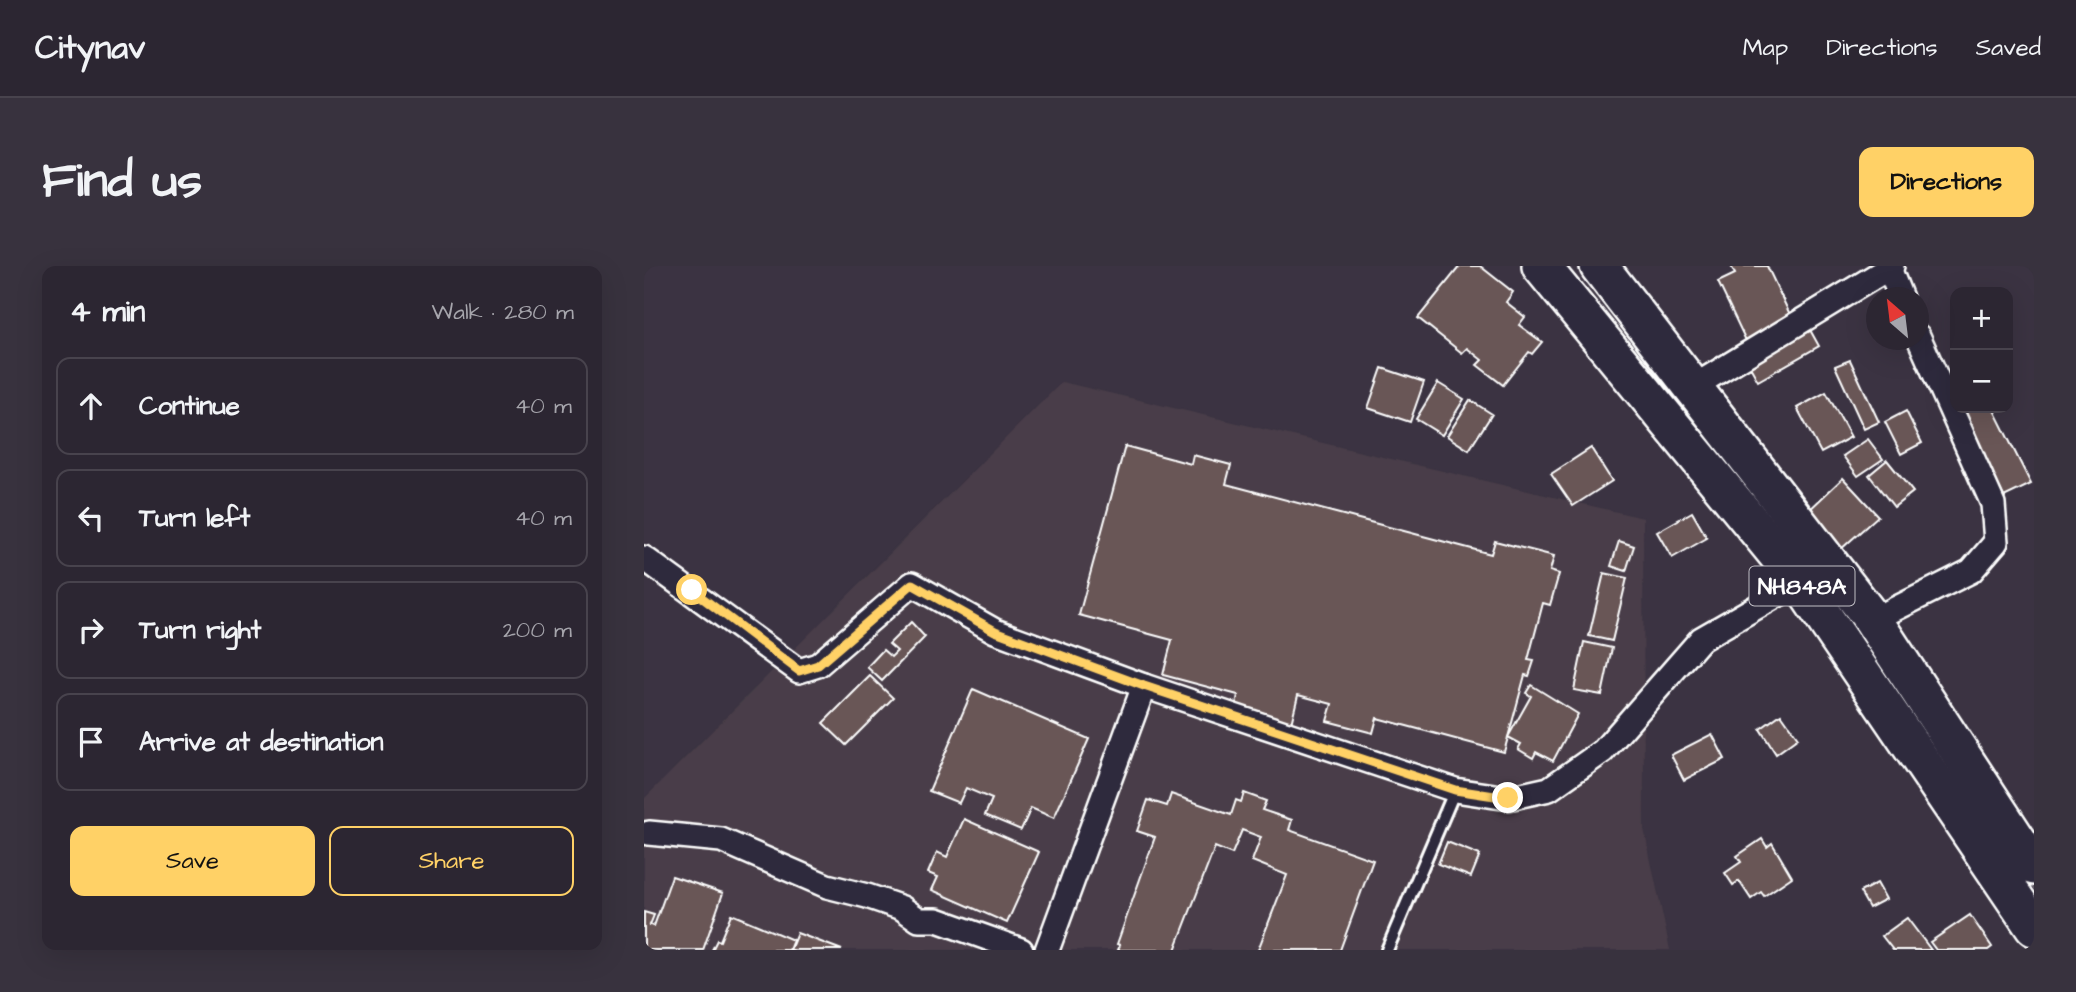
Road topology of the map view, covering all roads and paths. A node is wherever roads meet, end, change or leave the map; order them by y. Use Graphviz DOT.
graph roads {
  1 [pos="1541,266"];
  2 [pos="1600,266"];
  3 [pos="1890,267"];
  4 [pos="1898,287"];
  5 [pos="1925,350"];
  6 [pos="1693,387"];
  7 [pos="644,558"];
  8 [pos="1800,582"];
  9 [pos="1873,621"];
  10 [pos="1144,686"];
  11 [pos="1455,790"];
  12 [pos="649,833"];
  13 [pos="2034,866"];
  14 [pos="2034,927"];
  15 [pos="1021,950"];
  16 [pos="1047,950"];
  17 [pos="1387,950"];
  1 -- 8 [label="highway, NH848A"];
  2 -- 6 [label="highway, NH848A"];
  3 -- 4 [label="street"];
  3 -- 6 [label="street"];
  5 -- 9 [label="street"];
  6 -- 9 [label="highway, NH848A"];
  7 -- 10 [label="street"];
  8 -- 11 [label="street"];
  8 -- 14 [label="highway, NH848A"];
  9 -- 13 [label="highway, NH848A"];
  10 -- 11 [label="street"];
  10 -- 16 [label="street"];
  11 -- 17 [label="lane"];
  12 -- 15 [label="street"];
}
